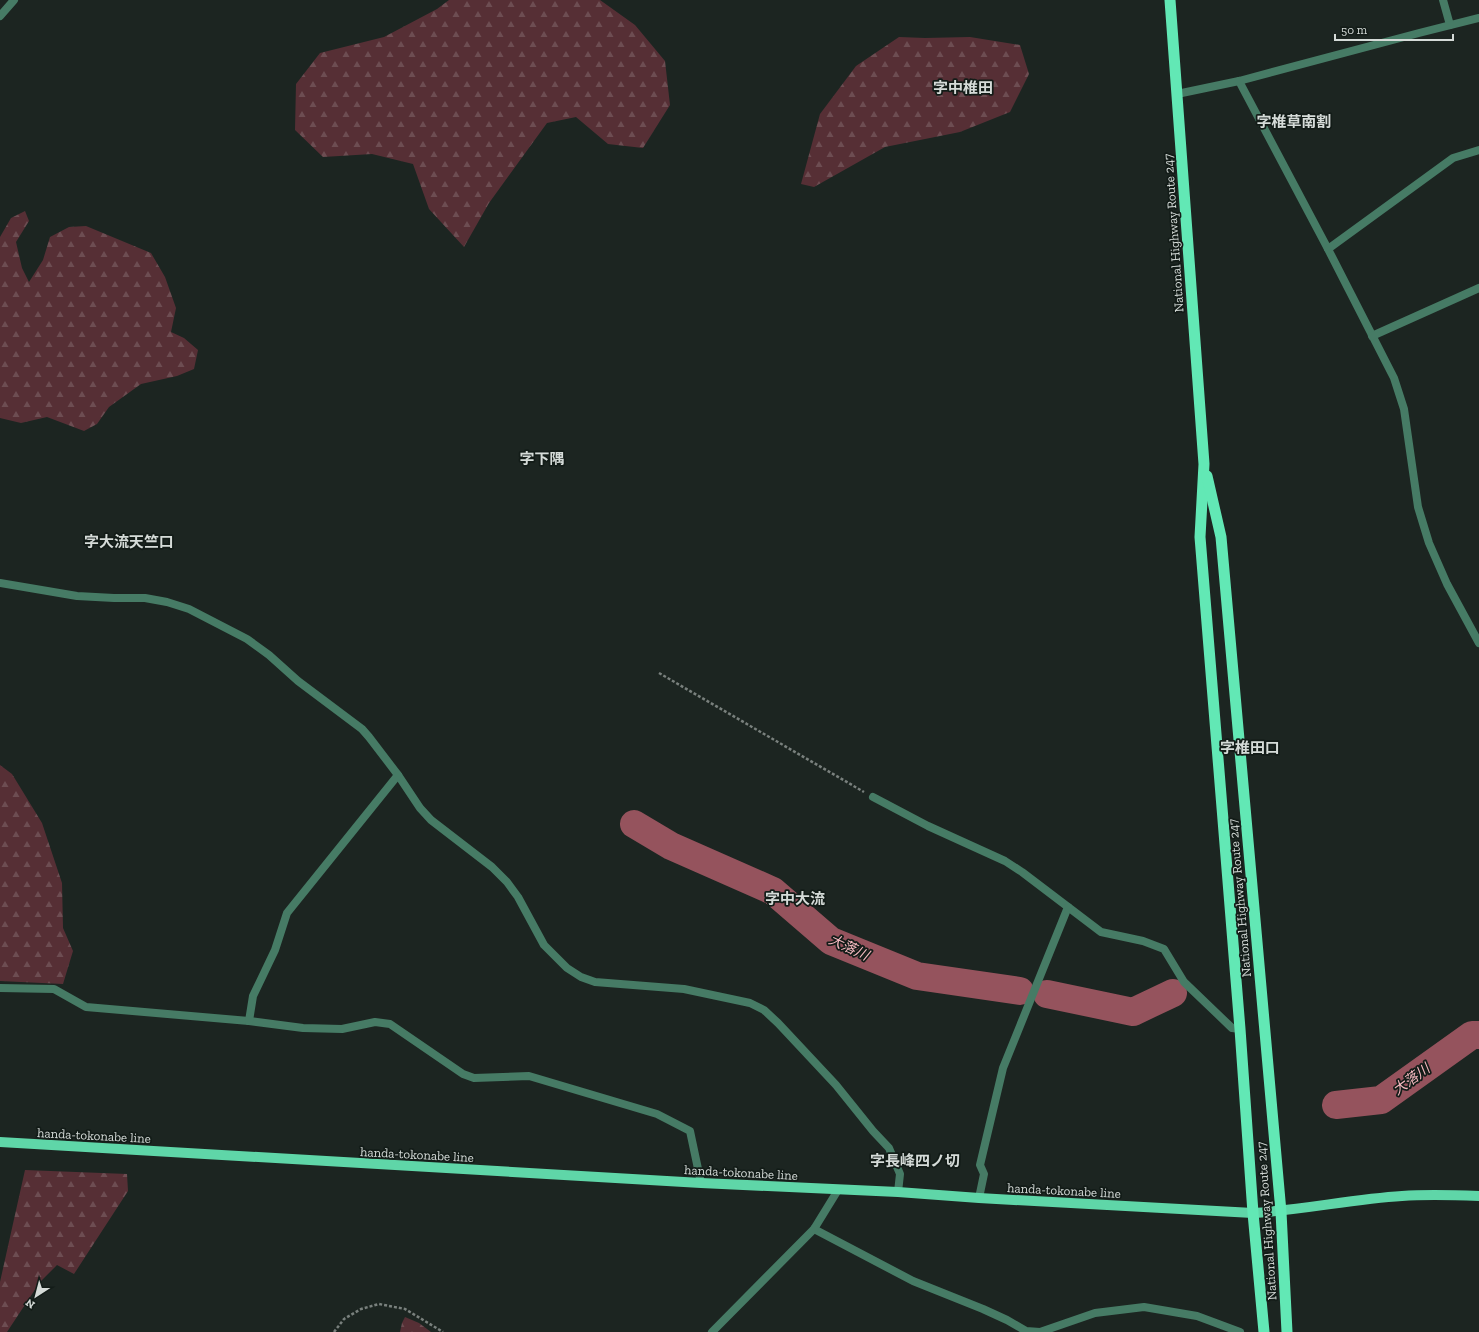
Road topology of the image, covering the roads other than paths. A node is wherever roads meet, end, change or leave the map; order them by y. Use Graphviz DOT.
graph roads {
  1 [pos="14,0"];
  2 [pos="1170,0"];
  3 [pos="1443,0"];
  4 [pos="0,16"];
  5 [pos="1479,18"];
  6 [pos="1450,25"];
  7 [pos="1239,81"];
  8 [pos="1177,94"];
  9 [pos="1479,150"];
  10 [pos="1328,249"];
  11 [pos="1479,288"];
  12 [pos="1372,336"];
  13 [pos="1204,464"];
  14 [pos="0,583"];
  15 [pos="1479,643"];
  16 [pos="398,775"];
  17 [pos="873,797"];
  18 [pos="1068,907"];
  19 [pos="0,988"];
  20 [pos="249,1021"];
  21 [pos="1240,1029"];
  22 [pos="0,1142"];
  23 [pos="702,1183"];
  24 [pos="838,1190"];
  25 [pos="898,1192"];
  26 [pos="1479,1196"];
  27 [pos="979,1198"];
  28 [pos="1281,1212"];
  29 [pos="1253,1213"];
  30 [pos="814,1229"];
  31 [pos="712,1332"];
  32 [pos="1240,1332"];
  33 [pos="1264,1332"];
  34 [pos="1287,1332"];
  1 -- 4 [label="street"];
  2 -- 8 [label="highway, National Highway Route 247"];
  3 -- 6 [label="street"];
  5 -- 6 [label="street"];
  6 -- 7 [label="street"];
  7 -- 8 [label="street"];
  7 -- 10 [label="street"];
  8 -- 13 [label="highway, National Highway Route 247"];
  9 -- 10 [label="street"];
  10 -- 12 [label="street"];
  11 -- 12 [label="street"];
  12 -- 15 [label="street"];
  13 -- 21 [label="highway, National Highway Route 247"];
  13 -- 28 [label="highway, National Highway Route 247"];
  14 -- 16 [label="street"];
  16 -- 20 [label="street"];
  16 -- 25 [label="street"];
  17 -- 18 [label="street"];
  18 -- 21 [label="street"];
  18 -- 27 [label="street"];
  19 -- 20 [label="street"];
  20 -- 23 [label="street"];
  21 -- 29 [label="highway, National Highway Route 247"];
  22 -- 23 [label="main road, handa-tokonabe line"];
  23 -- 24 [label="main road, handa-tokonabe line"];
  24 -- 25 [label="main road, handa-tokonabe line"];
  24 -- 30 [label="street"];
  25 -- 27 [label="main road, handa-tokonabe line"];
  26 -- 28 [label="main road, handa-tokonabe line"];
  27 -- 29 [label="main road, handa-tokonabe line"];
  28 -- 29 [label="main road, handa-tokonabe line"];
  28 -- 34 [label="highway, National Highway Route 247"];
  29 -- 33 [label="highway, National Highway Route 247"];
  30 -- 31 [label="street"];
  30 -- 32 [label="street"];
}
